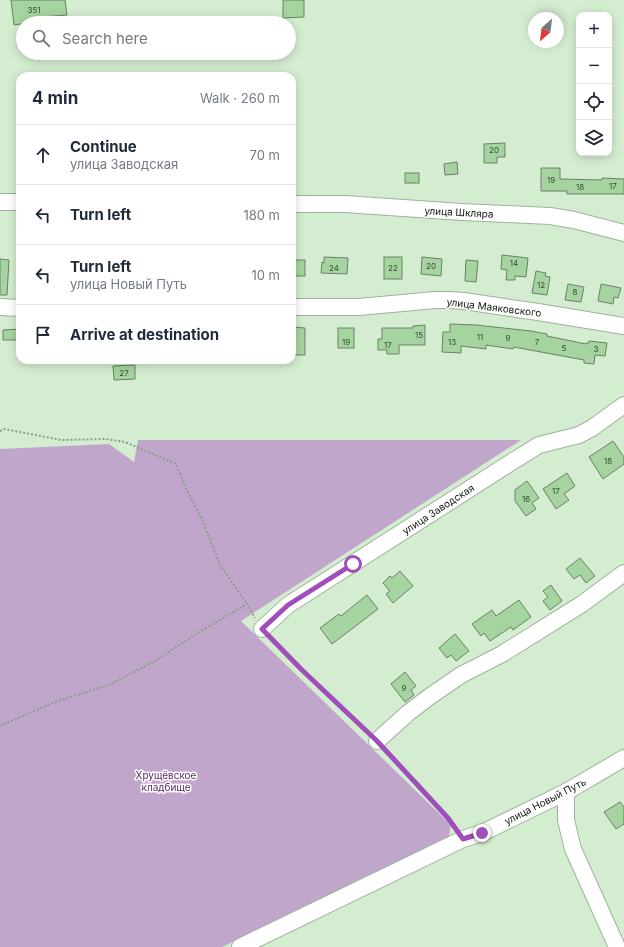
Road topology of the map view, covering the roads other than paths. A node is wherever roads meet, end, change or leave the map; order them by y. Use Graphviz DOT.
graph roads {
  1 [pos="0,202"];
  2 [pos="16,202"];
  3 [pos="296,204"];
  4 [pos="624,233"];
  5 [pos="0,307"];
  6 [pos="296,307"];
  7 [pos="16,308"];
  8 [pos="624,326"];
  9 [pos="624,406"];
  10 [pos="624,573"];
  11 [pos="262,629"];
  12 [pos="377,741"];
  13 [pos="624,758"];
  14 [pos="566,792"];
  15 [pos="619,945"];
  16 [pos="240,947"];
  1 -- 2 [label="street"];
  3 -- 4 [label="street, улица Шкляра"];
  5 -- 7 [label="street"];
  6 -- 8 [label="street, улица Маяковского"];
  9 -- 11 [label="street, улица Заводская"];
  10 -- 12 [label="street"];
  13 -- 14 [label="street, улица Новый Путь"];
  14 -- 15 [label="street"];
  14 -- 16 [label="street, улица Новый Путь"];
}
